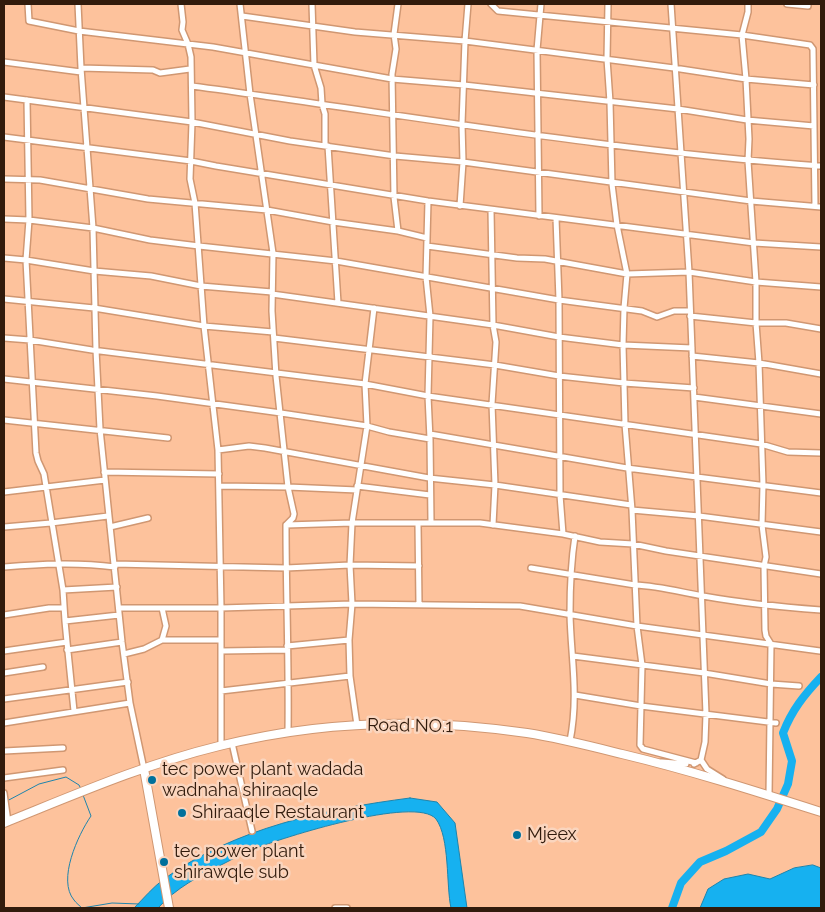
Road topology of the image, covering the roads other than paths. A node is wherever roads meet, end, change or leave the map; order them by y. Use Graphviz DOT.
graph roads {
  1 [pos="28,4"];
  2 [pos="78,4"];
  3 [pos="181,4"];
  4 [pos="240,4"];
  5 [pos="312,4"];
  6 [pos="398,4"];
  7 [pos="468,4"];
  8 [pos="491,4"];
  9 [pos="540,4"];
  10 [pos="608,4"];
  11 [pos="671,4"];
  12 [pos="748,4"];
  13 [pos="787,4"];
  14 [pos="808,6"];
  15 [pos="540,14"];
  16 [pos="242,16"];
  17 [pos="607,20"];
  18 [pos="313,26"];
  19 [pos="672,28"];
  20 [pos="79,31"];
  21 [pos="394,34"];
  22 [pos="742,34"];
  23 [pos="465,41"];
  24 [pos="188,44"];
  25 [pos="537,50"];
  26 [pos="246,53"];
  27 [pos="607,59"];
  28 [pos="4,62"];
  29 [pos="314,65"];
  30 [pos="674,68"];
  31 [pos="190,69"];
  32 [pos="81,70"];
  33 [pos="392,78"];
  34 [pos="746,79"];
  35 [pos="464,85"];
  36 [pos="814,85"];
  37 [pos="192,86"];
  38 [pos="538,93"];
  39 [pos="250,94"];
  40 [pos="4,97"];
  41 [pos="28,100"];
  42 [pos="610,102"];
  43 [pos="322,104"];
  44 [pos="84,108"];
  45 [pos="678,109"];
  46 [pos="394,114"];
  47 [pos="747,120"];
  48 [pos="192,122"];
  49 [pos="462,124"];
  50 [pos="814,126"];
  51 [pos="256,134"];
  52 [pos="538,134"];
  53 [pos="4,137"];
  54 [pos="28,140"];
  55 [pos="611,144"];
  56 [pos="326,145"];
  57 [pos="87,148"];
  58 [pos="681,153"];
  59 [pos="395,156"];
  60 [pos="191,161"];
  61 [pos="748,161"];
  62 [pos="463,162"];
  63 [pos="815,166"];
  64 [pos="821,166"];
  65 [pos="539,173"];
  66 [pos="261,174"];
  67 [pos="4,179"];
  68 [pos="28,179"];
  69 [pos="612,184"];
  70 [pos="330,185"];
  71 [pos="88,188"];
  72 [pos="682,192"];
  73 [pos="394,197"];
  74 [pos="428,202"];
  75 [pos="751,202"];
  76 [pos="195,203"];
  77 [pos="460,206"];
  78 [pos="818,207"];
  79 [pos="267,210"];
  80 [pos="491,210"];
  81 [pos="539,216"];
  82 [pos="556,218"];
  83 [pos="4,219"];
  84 [pos="30,220"];
  85 [pos="333,222"];
  86 [pos="617,225"];
  87 [pos="93,228"];
  88 [pos="398,231"];
  89 [pos="686,233"];
  90 [pos="427,238"];
  91 [pos="754,243"];
  92 [pos="199,246"];
  93 [pos="427,246"];
  94 [pos="821,247"];
  95 [pos="273,254"];
  96 [pos="491,255"];
  97 [pos="4,258"];
  98 [pos="26,260"];
  99 [pos="336,261"];
  100 [pos="558,261"];
  101 [pos="94,271"];
  102 [pos="689,272"];
  103 [pos="628,274"];
  104 [pos="426,277"];
  105 [pos="756,282"];
  106 [pos="201,286"];
  107 [pos="821,287"];
  108 [pos="492,288"];
  109 [pos="272,293"];
  110 [pos="4,299"];
  111 [pos="559,300"];
  112 [pos="28,301"];
  113 [pos="338,302"];
  114 [pos="94,308"];
  115 [pos="374,308"];
  116 [pos="624,308"];
  117 [pos="690,314"];
  118 [pos="430,316"];
  119 [pos="756,323"];
  120 [pos="493,325"];
  121 [pos="204,326"];
  122 [pos="821,328"];
  123 [pos="273,335"];
  124 [pos="559,337"];
  125 [pos="4,338"];
  126 [pos="30,340"];
  127 [pos="623,345"];
  128 [pos="692,348"];
  129 [pos="369,349"];
  130 [pos="96,350"];
  131 [pos="692,356"];
  132 [pos="428,357"];
  133 [pos="759,363"];
  134 [pos="209,365"];
  135 [pos="495,365"];
  136 [pos="276,373"];
  137 [pos="821,374"];
  138 [pos="559,376"];
  139 [pos="4,379"];
  140 [pos="34,383"];
  141 [pos="624,383"];
  142 [pos="366,384"];
  143 [pos="694,388"];
  144 [pos="99,390"];
  145 [pos="428,396"];
  146 [pos="694,397"];
  147 [pos="213,404"];
  148 [pos="492,404"];
  149 [pos="759,406"];
  150 [pos="280,413"];
  151 [pos="821,414"];
  152 [pos="560,416"];
  153 [pos="4,420"];
  154 [pos="34,423"];
  155 [pos="625,424"];
  156 [pos="367,426"];
  157 [pos="100,429"];
  158 [pos="694,433"];
  159 [pos="430,437"];
  160 [pos="168,438"];
  161 [pos="761,444"];
  162 [pos="494,445"];
  163 [pos="218,450"];
  164 [pos="284,451"];
  165 [pos="821,453"];
  166 [pos="561,457"];
  167 [pos="361,464"];
  168 [pos="627,468"];
  169 [pos="104,472"];
  170 [pos="219,474"];
  171 [pos="429,478"];
  172 [pos="698,478"];
  173 [pos="105,480"];
  174 [pos="495,485"];
  175 [pos="763,485"];
  176 [pos="46,486"];
  177 [pos="220,486"];
  178 [pos="288,487"];
  179 [pos="357,488"];
  180 [pos="4,492"];
  181 [pos="821,493"];
  182 [pos="430,495"];
  183 [pos="560,495"];
  184 [pos="631,508"];
  185 [pos="108,516"];
  186 [pos="700,516"];
  187 [pos="148,518"];
  188 [pos="431,522"];
  189 [pos="51,523"];
  190 [pos="352,523"];
  191 [pos="418,524"];
  192 [pos="286,525"];
  193 [pos="493,525"];
  194 [pos="762,525"];
  195 [pos="4,527"];
  196 [pos="110,527"];
  197 [pos="821,532"];
  198 [pos="564,534"];
  199 [pos="575,536"];
  200 [pos="633,544"];
  201 [pos="700,556"];
  202 [pos="58,563"];
  203 [pos="350,565"];
  204 [pos="115,566"];
  205 [pos="220,566"];
  206 [pos="419,566"];
  207 [pos="764,566"];
  208 [pos="4,567"];
  209 [pos="286,568"];
  210 [pos="531,568"];
  211 [pos="571,574"];
  212 [pos="821,574"];
  213 [pos="635,584"];
  214 [pos="117,587"];
  215 [pos="63,590"];
  216 [pos="701,596"];
  217 [pos="352,604"];
  218 [pos="419,604"];
  219 [pos="287,606"];
  220 [pos="765,606"];
  221 [pos="63,608"];
  222 [pos="119,608"];
  223 [pos="162,608"];
  224 [pos="221,608"];
  225 [pos="821,610"];
  226 [pos="4,614"];
  227 [pos="119,615"];
  228 [pos="570,615"];
  229 [pos="65,621"];
  230 [pos="637,626"];
  231 [pos="703,634"];
  232 [pos="162,640"];
  233 [pos="222,640"];
  234 [pos="349,640"];
  235 [pos="67,642"];
  236 [pos="122,642"];
  237 [pos="771,644"];
  238 [pos="287,648"];
  239 [pos="67,650"];
  240 [pos="4,651"];
  241 [pos="221,651"];
  242 [pos="820,651"];
  243 [pos="124,654"];
  244 [pos="573,656"];
  245 [pos="642,665"];
  246 [pos="44,667"];
  247 [pos="4,673"];
  248 [pos="704,673"];
  249 [pos="350,676"];
  250 [pos="128,682"];
  251 [pos="289,684"];
  252 [pos="771,684"];
  253 [pos="798,686"];
  254 [pos="71,689"];
  255 [pos="221,691"];
  256 [pos="575,695"];
  257 [pos="4,699"];
  258 [pos="130,703"];
  259 [pos="641,706"];
  260 [pos="74,711"];
  261 [pos="706,714"];
  262 [pos="770,722"];
  263 [pos="776,722"];
  264 [pos="4,723"];
  265 [pos="357,725"];
  266 [pos="288,732"];
  267 [pos="570,741"];
  268 [pos="232,743"];
  269 [pos="221,745"];
  270 [pos="63,748"];
  271 [pos="4,752"];
  272 [pos="699,762"];
  273 [pos="659,763"];
  274 [pos="144,769"];
  275 [pos="63,770"];
  276 [pos="4,778"];
  277 [pos="729,783"];
  278 [pos="4,793"];
  279 [pos="769,795"];
  280 [pos="821,812"];
  281 [pos="6,822"];
  282 [pos="252,831"];
  283 [pos="169,908"];
  284 [pos="335,908"];
  285 [pos="347,908"];
  1 -- 20 [label="street"];
  2 -- 20 [label="street"];
  3 -- 24 [label="street"];
  4 -- 16 [label="street"];
  5 -- 18 [label="street"];
  6 -- 21 [label="street"];
  7 -- 23 [label="street"];
  8 -- 15 [label="street"];
  9 -- 15 [label="street"];
  10 -- 17 [label="street"];
  11 -- 19 [label="street"];
  12 -- 22 [label="street"];
  13 -- 14 [label="street"];
  15 -- 17 [label="street"];
  15 -- 25 [label="street"];
  16 -- 18 [label="street"];
  16 -- 26 [label="street"];
  17 -- 19 [label="street"];
  17 -- 27 [label="street"];
  18 -- 21 [label="street"];
  18 -- 29 [label="street"];
  19 -- 22 [label="street"];
  19 -- 30 [label="street"];
  20 -- 24 [label="street"];
  20 -- 32 [label="street"];
  21 -- 23 [label="street"];
  21 -- 33 [label="street"];
  22 -- 34 [label="street"];
  22 -- 36 [label="street"];
  23 -- 25 [label="street"];
  23 -- 35 [label="street"];
  24 -- 26 [label="street"];
  24 -- 31 [label="street"];
  25 -- 27 [label="street"];
  25 -- 38 [label="street"];
  26 -- 29 [label="street"];
  26 -- 39 [label="street"];
  27 -- 30 [label="street"];
  27 -- 42 [label="street"];
  28 -- 32 [label="street"];
  29 -- 33 [label="street"];
  29 -- 43 [label="street"];
  30 -- 34 [label="street"];
  30 -- 45 [label="street"];
  31 -- 32 [label="street"];
  31 -- 37 [label="street"];
  32 -- 44 [label="street"];
  33 -- 35 [label="street"];
  33 -- 46 [label="street"];
  34 -- 36 [label="street"];
  34 -- 47 [label="street"];
  35 -- 38 [label="street"];
  35 -- 49 [label="street"];
  36 -- 50 [label="street"];
  37 -- 39 [label="street"];
  37 -- 48 [label="street"];
  38 -- 42 [label="street"];
  38 -- 52 [label="street"];
  39 -- 43 [label="street"];
  39 -- 51 [label="street"];
  40 -- 41 [label="street"];
  41 -- 44 [label="street"];
  41 -- 54 [label="street"];
  42 -- 45 [label="street"];
  42 -- 55 [label="street"];
  43 -- 46 [label="street"];
  43 -- 56 [label="street"];
  44 -- 48 [label="street"];
  44 -- 57 [label="street"];
  45 -- 47 [label="street"];
  45 -- 58 [label="street"];
  46 -- 49 [label="street"];
  46 -- 59 [label="street"];
  47 -- 50 [label="street"];
  47 -- 61 [label="street"];
  48 -- 51 [label="street"];
  48 -- 60 [label="street"];
  49 -- 52 [label="street"];
  49 -- 62 [label="street"];
  50 -- 63 [label="street"];
  51 -- 56 [label="street"];
  51 -- 66 [label="street"];
  52 -- 55 [label="street"];
  52 -- 65 [label="street"];
  53 -- 54 [label="street"];
  54 -- 57 [label="street"];
  54 -- 68 [label="street"];
  55 -- 58 [label="street"];
  55 -- 69 [label="street"];
  56 -- 59 [label="street"];
  56 -- 70 [label="street"];
  57 -- 60 [label="street"];
  57 -- 71 [label="street"];
  58 -- 61 [label="street"];
  58 -- 72 [label="street"];
  59 -- 62 [label="street"];
  59 -- 73 [label="street"];
  60 -- 66 [label="street"];
  60 -- 76 [label="street"];
  61 -- 63 [label="street"];
  61 -- 75 [label="street"];
  62 -- 65 [label="street"];
  62 -- 77 [label="street"];
  63 -- 64 [label="street"];
  63 -- 78 [label="street"];
  65 -- 69 [label="street"];
  65 -- 81 [label="street"];
  66 -- 70 [label="street"];
  66 -- 79 [label="street"];
  67 -- 68 [label="street"];
  68 -- 71 [label="street"];
  68 -- 84 [label="street"];
  69 -- 72 [label="street"];
  69 -- 86 [label="street"];
  70 -- 73 [label="street"];
  70 -- 85 [label="street"];
  71 -- 76 [label="street"];
  71 -- 87 [label="street"];
  72 -- 75 [label="street"];
  72 -- 89 [label="street"];
  73 -- 74 [label="street"];
  73 -- 88 [label="street"];
  74 -- 77 [label="street"];
  74 -- 90 [label="street"];
  75 -- 78 [label="street"];
  75 -- 91 [label="street"];
  76 -- 79 [label="street"];
  76 -- 92 [label="street"];
  77 -- 80 [label="street"];
  79 -- 85 [label="street"];
  79 -- 95 [label="street"];
  80 -- 81 [label="street"];
  80 -- 96 [label="street"];
  81 -- 82 [label="street"];
  82 -- 86 [label="street"];
  82 -- 100 [label="street"];
  83 -- 84 [label="street"];
  84 -- 87 [label="street"];
  84 -- 98 [label="street"];
  85 -- 88 [label="street"];
  85 -- 99 [label="street"];
  86 -- 89 [label="street"];
  86 -- 103 [label="street"];
  87 -- 92 [label="street"];
  87 -- 101 [label="street"];
  88 -- 90 [label="street"];
  89 -- 91 [label="street"];
  89 -- 102 [label="street"];
  90 -- 93 [label="street"];
  91 -- 94 [label="street"];
  91 -- 105 [label="street"];
  92 -- 95 [label="street"];
  92 -- 106 [label="street"];
  93 -- 96 [label="street"];
  93 -- 104 [label="street"];
  95 -- 99 [label="street"];
  95 -- 109 [label="street"];
  96 -- 100 [label="street"];
  96 -- 108 [label="street"];
  97 -- 98 [label="street"];
  98 -- 101 [label="street"];
  98 -- 112 [label="street"];
  99 -- 104 [label="street"];
  99 -- 113 [label="street"];
  100 -- 103 [label="street"];
  100 -- 111 [label="street"];
  101 -- 106 [label="street"];
  101 -- 114 [label="street"];
  102 -- 103 [label="street"];
  102 -- 105 [label="street"];
  102 -- 117 [label="street"];
  103 -- 116 [label="street"];
  104 -- 108 [label="street"];
  104 -- 118 [label="street"];
  105 -- 107 [label="street"];
  105 -- 119 [label="street"];
  106 -- 109 [label="street"];
  106 -- 121 [label="street"];
  108 -- 111 [label="street"];
  108 -- 120 [label="street"];
  109 -- 113 [label="street"];
  109 -- 123 [label="street"];
  110 -- 112 [label="street"];
  111 -- 116 [label="street"];
  111 -- 124 [label="street"];
  112 -- 114 [label="street"];
  112 -- 126 [label="street"];
  113 -- 115 [label="street"];
  114 -- 121 [label="street"];
  114 -- 130 [label="street"];
  115 -- 118 [label="street"];
  115 -- 129 [label="street"];
  116 -- 117 [label="street"];
  116 -- 127 [label="street"];
  117 -- 119 [label="street"];
  117 -- 128 [label="street"];
  118 -- 120 [label="street"];
  118 -- 132 [label="street"];
  119 -- 122 [label="street"];
  119 -- 133 [label="street"];
  120 -- 124 [label="street"];
  120 -- 135 [label="street"];
  121 -- 123 [label="street"];
  121 -- 134 [label="street"];
  123 -- 129 [label="street"];
  123 -- 136 [label="street"];
  124 -- 127 [label="street"];
  124 -- 138 [label="street"];
  125 -- 126 [label="street"];
  126 -- 130 [label="street"];
  126 -- 140 [label="street"];
  127 -- 128 [label="street"];
  127 -- 141 [label="street"];
  128 -- 131 [label="street"];
  129 -- 132 [label="street"];
  129 -- 142 [label="street"];
  130 -- 134 [label="street"];
  130 -- 144 [label="street"];
  131 -- 133 [label="street"];
  131 -- 143 [label="street"];
  132 -- 135 [label="street"];
  132 -- 145 [label="street"];
  133 -- 137 [label="street"];
  133 -- 149 [label="street"];
  134 -- 136 [label="street"];
  134 -- 147 [label="street"];
  135 -- 138 [label="street"];
  135 -- 148 [label="street"];
  136 -- 142 [label="street"];
  136 -- 150 [label="street"];
  138 -- 141 [label="street"];
  138 -- 152 [label="street"];
  139 -- 140 [label="street"];
  140 -- 144 [label="street"];
  140 -- 154 [label="street"];
  141 -- 143 [label="street"];
  141 -- 155 [label="street"];
  142 -- 145 [label="street"];
  142 -- 156 [label="street"];
  143 -- 146 [label="street"];
  144 -- 147 [label="street"];
  144 -- 157 [label="street"];
  145 -- 148 [label="street"];
  145 -- 159 [label="street"];
  146 -- 149 [label="street"];
  146 -- 158 [label="street"];
  147 -- 150 [label="street"];
  147 -- 163 [label="street"];
  148 -- 152 [label="street"];
  148 -- 162 [label="street"];
  149 -- 151 [label="street"];
  149 -- 161 [label="street"];
  150 -- 156 [label="street"];
  150 -- 164 [label="street"];
  152 -- 155 [label="street"];
  152 -- 166 [label="street"];
  153 -- 154 [label="street"];
  154 -- 157 [label="street"];
  154 -- 176 [label="street"];
  155 -- 158 [label="street"];
  155 -- 168 [label="street"];
  156 -- 159 [label="street"];
  156 -- 167 [label="street"];
  157 -- 160 [label="street"];
  157 -- 169 [label="street"];
  158 -- 161 [label="street"];
  158 -- 172 [label="street"];
  159 -- 162 [label="street"];
  159 -- 171 [label="street"];
  161 -- 165 [label="street"];
  161 -- 175 [label="street"];
  162 -- 166 [label="street"];
  162 -- 174 [label="street"];
  163 -- 164 [label="street"];
  163 -- 170 [label="street"];
  164 -- 167 [label="street"];
  164 -- 178 [label="street"];
  166 -- 168 [label="street"];
  166 -- 183 [label="street"];
  167 -- 171 [label="street"];
  167 -- 179 [label="street"];
  168 -- 172 [label="street"];
  168 -- 184 [label="street"];
  169 -- 170 [label="street"];
  169 -- 173 [label="street"];
  170 -- 177 [label="street"];
  171 -- 174 [label="street"];
  171 -- 182 [label="street"];
  172 -- 175 [label="street"];
  172 -- 186 [label="street"];
  173 -- 176 [label="street"];
  173 -- 185 [label="street"];
  174 -- 183 [label="street"];
  174 -- 193 [label="street"];
  175 -- 181 [label="street"];
  175 -- 194 [label="street"];
  176 -- 180 [label="street"];
  176 -- 189 [label="street"];
  177 -- 178 [label="street"];
  177 -- 205 [label="street"];
  178 -- 179 [label="street"];
  178 -- 192 [label="street"];
  179 -- 182 [label="street"];
  179 -- 190 [label="street"];
  182 -- 188 [label="street"];
  183 -- 184 [label="street"];
  183 -- 198 [label="street"];
  184 -- 186 [label="street"];
  184 -- 200 [label="street"];
  185 -- 189 [label="street"];
  185 -- 196 [label="street"];
  186 -- 194 [label="street"];
  186 -- 201 [label="street"];
  187 -- 196 [label="street"];
  188 -- 191 [label="street"];
  188 -- 193 [label="street"];
  189 -- 195 [label="street"];
  189 -- 202 [label="street"];
  190 -- 191 [label="street"];
  190 -- 192 [label="street"];
  190 -- 203 [label="street"];
  191 -- 206 [label="street"];
  192 -- 209 [label="street"];
  193 -- 198 [label="street"];
  194 -- 197 [label="street"];
  194 -- 207 [label="street"];
  196 -- 204 [label="street"];
  198 -- 199 [label="street"];
  199 -- 200 [label="street"];
  199 -- 211 [label="street"];
  200 -- 201 [label="street"];
  200 -- 213 [label="street"];
  201 -- 207 [label="street"];
  201 -- 216 [label="street"];
  202 -- 204 [label="street"];
  202 -- 208 [label="street"];
  202 -- 215 [label="street"];
  203 -- 206 [label="street"];
  203 -- 209 [label="street"];
  203 -- 217 [label="street"];
  204 -- 205 [label="street"];
  204 -- 214 [label="street"];
  205 -- 209 [label="street"];
  205 -- 224 [label="street"];
  206 -- 218 [label="street"];
  207 -- 212 [label="street"];
  207 -- 220 [label="street"];
  209 -- 219 [label="street"];
  210 -- 211 [label="street"];
  211 -- 213 [label="street"];
  211 -- 228 [label="street"];
  213 -- 216 [label="street"];
  213 -- 230 [label="street"];
  214 -- 215 [label="street"];
  214 -- 222 [label="street"];
  215 -- 221 [label="street"];
  216 -- 220 [label="street"];
  216 -- 231 [label="street"];
  217 -- 218 [label="street"];
  217 -- 219 [label="street"];
  217 -- 234 [label="street"];
  218 -- 228 [label="street"];
  219 -- 224 [label="street"];
  219 -- 238 [label="street"];
  220 -- 225 [label="street"];
  220 -- 237 [label="street"];
  221 -- 226 [label="street"];
  221 -- 229 [label="street"];
  222 -- 223 [label="street"];
  222 -- 227 [label="street"];
  223 -- 224 [label="street"];
  223 -- 232 [label="street"];
  224 -- 233 [label="street"];
  227 -- 229 [label="street"];
  227 -- 236 [label="street"];
  228 -- 230 [label="street"];
  228 -- 244 [label="street"];
  229 -- 235 [label="street"];
  230 -- 231 [label="street"];
  230 -- 245 [label="street"];
  231 -- 237 [label="street"];
  231 -- 248 [label="street"];
  232 -- 233 [label="street"];
  232 -- 243 [label="street"];
  233 -- 241 [label="street"];
  234 -- 238 [label="street"];
  234 -- 249 [label="street"];
  235 -- 239 [label="street"];
  235 -- 240 [label="street"];
  236 -- 239 [label="street"];
  236 -- 243 [label="street"];
  237 -- 242 [label="street"];
  237 -- 252 [label="street"];
  238 -- 241 [label="street"];
  238 -- 251 [label="street"];
  239 -- 254 [label="street"];
  241 -- 255 [label="street"];
  243 -- 250 [label="street"];
  244 -- 245 [label="street"];
  244 -- 256 [label="street"];
  245 -- 248 [label="street"];
  245 -- 259 [label="street"];
  246 -- 247 [label="street"];
  248 -- 252 [label="street"];
  248 -- 261 [label="street"];
  249 -- 251 [label="street"];
  249 -- 265 [label="street"];
  250 -- 254 [label="street"];
  250 -- 258 [label="street"];
  251 -- 255 [label="street"];
  251 -- 266 [label="street"];
  252 -- 253 [label="street"];
  252 -- 262 [label="street"];
  254 -- 257 [label="street"];
  254 -- 260 [label="street"];
  255 -- 269 [label="street"];
  256 -- 259 [label="street"];
  256 -- 267 [label="street"];
  258 -- 260 [label="street"];
  258 -- 274 [label="street"];
  259 -- 261 [label="street"];
  259 -- 272 [label="street"];
  260 -- 264 [label="street"];
  261 -- 262 [label="street"];
  261 -- 272 [label="street"];
  262 -- 263 [label="street"];
  262 -- 279 [label="street"];
  265 -- 266 [label="highway, Road NO.1"];
  265 -- 267 [label="highway, Road NO.1"];
  266 -- 268 [label="highway, Road NO.1"];
  267 -- 273 [label="highway, Road NO.1"];
  268 -- 269 [label="highway, Road NO.1"];
  268 -- 282 [label="street"];
  269 -- 274 [label="highway, Road NO.1"];
  270 -- 271 [label="street"];
  272 -- 273 [label="street"];
  272 -- 277 [label="street"];
  273 -- 277 [label="highway, Road NO.1"];
  274 -- 281 [label="highway, Road NO.1"];
  274 -- 283 [label="highway"];
  275 -- 276 [label="street"];
  277 -- 279 [label="highway, Road NO.1"];
  278 -- 281 [label="street"];
  279 -- 280 [label="highway, Road NO.1"];
  284 -- 285 [label="street"];
}
